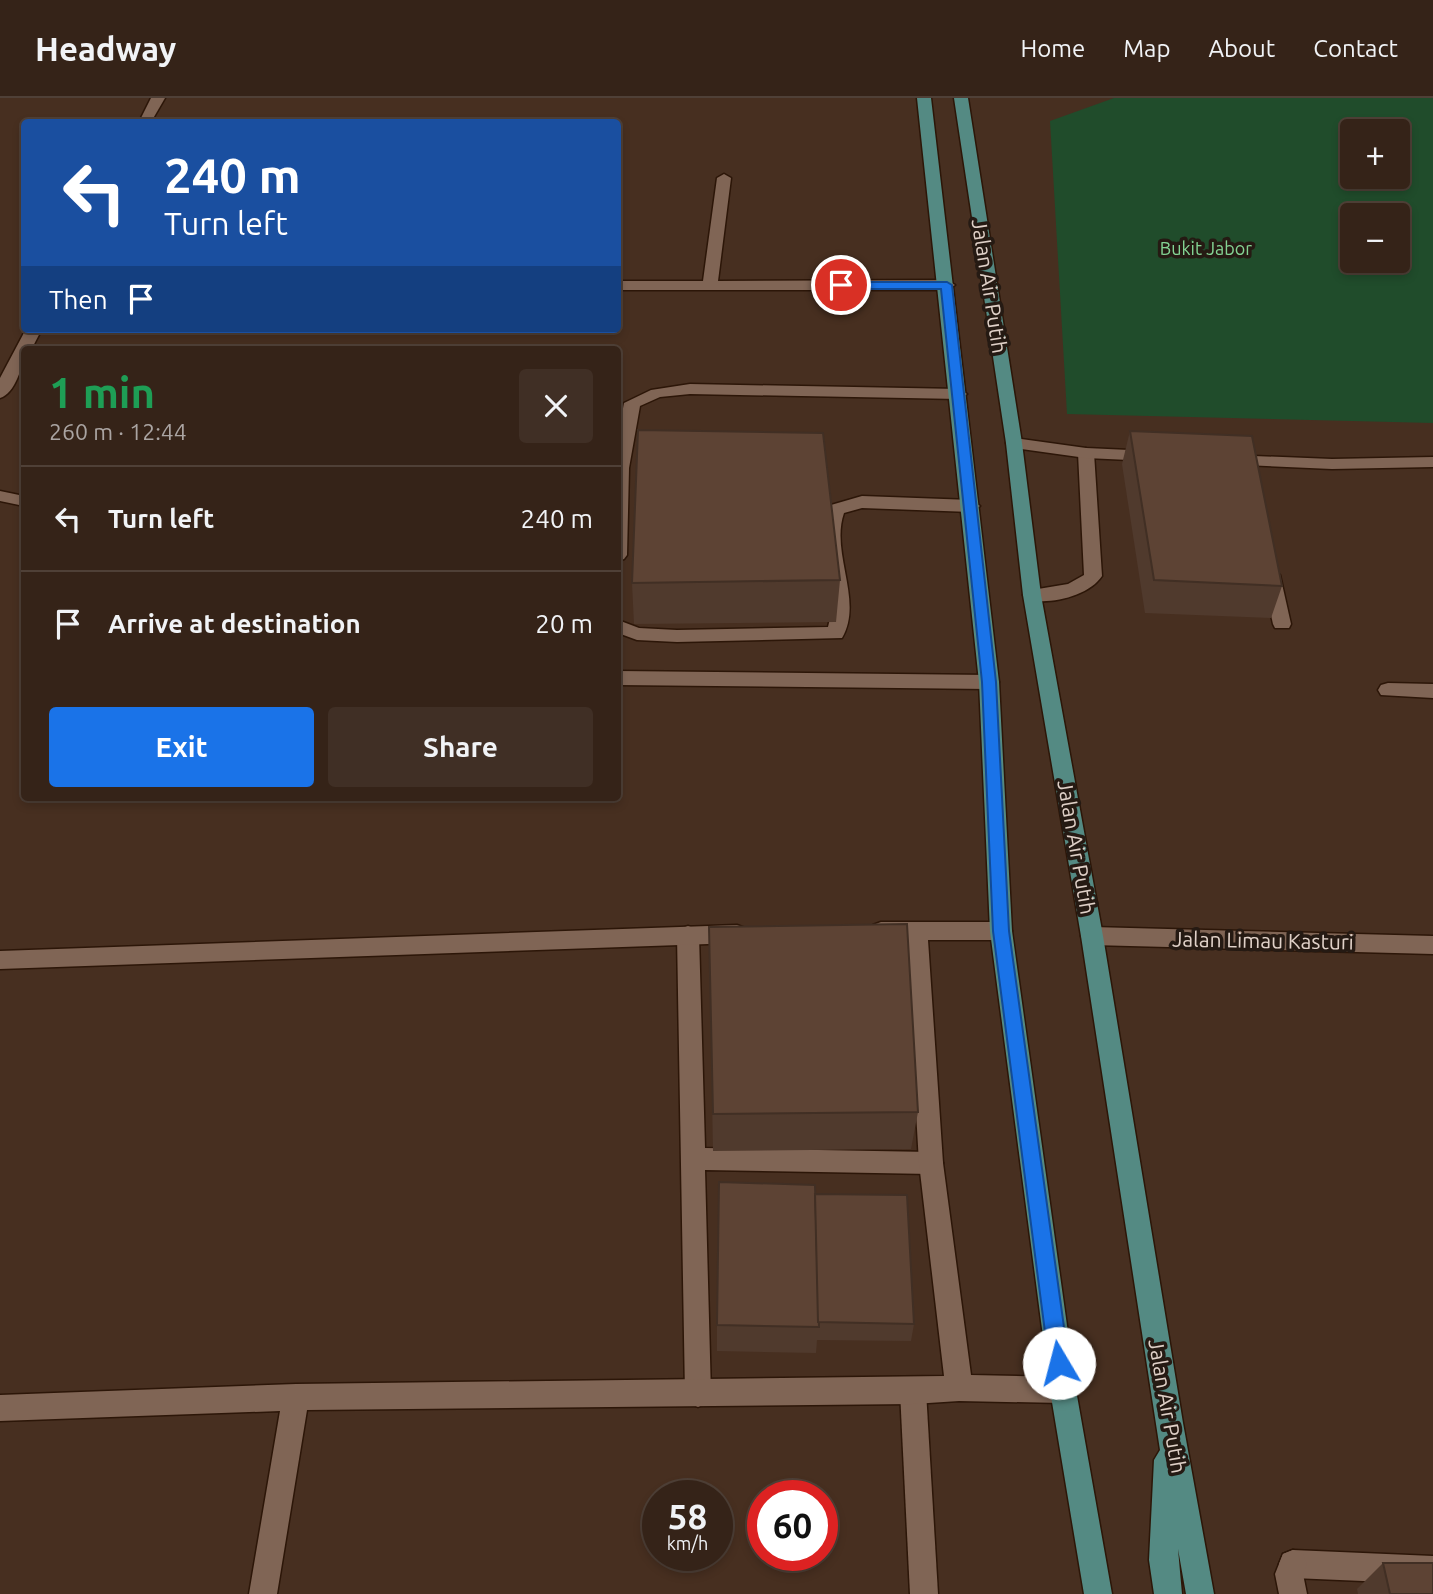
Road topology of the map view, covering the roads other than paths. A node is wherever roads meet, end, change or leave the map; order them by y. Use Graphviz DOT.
graph roads {
  1 [pos="158,98"];
  2 [pos="925,98"];
  3 [pos="961,98"];
  4 [pos="147,119"];
  5 [pos="724,178"];
  6 [pos="710,285"];
  7 [pos="947,285"];
  8 [pos="621,286"];
  9 [pos="21,353"];
  10 [pos="0,393"];
  11 [pos="959,394"];
  12 [pos="1014,443"];
  13 [pos="1086,453"];
  14 [pos="1166,457"];
  15 [pos="1206,458"];
  16 [pos="1433,462"];
  17 [pos="621,463"];
  18 [pos="0,496"];
  19 [pos="21,500"];
  20 [pos="971,506"];
  21 [pos="1267,556"];
  22 [pos="1032,595"];
  23 [pos="1282,624"];
  24 [pos="621,627"];
  25 [pos="621,678"];
  26 [pos="989,682"];
  27 [pos="1388,690"];
  28 [pos="1433,691"];
  29 [pos="916,930"];
  30 [pos="1001,931"];
  31 [pos="862,932"];
  32 [pos="755,934"];
  33 [pos="688,935"];
  34 [pos="1092,936"];
  35 [pos="1433,944"];
  36 [pos="0,960"];
  37 [pos="693,1159"];
  38 [pos="931,1163"];
  39 [pos="959,1388"];
  40 [pos="1063,1390"];
  41 [pos="913,1391"];
  42 [pos="698,1394"];
  43 [pos="296,1397"];
  44 [pos="0,1408"];
  45 [pos="1170,1423"];
  46 [pos="1433,1570"];
  47 [pos="263,1594"];
  48 [pos="923,1594"];
  49 [pos="1098,1594"];
  50 [pos="1168,1594"];
  51 [pos="1200,1594"];
  52 [pos="1293,1594"];
  1 -- 4 [label="street"];
  2 -- 7 [label="main road, Jalan Air Putih"];
  3 -- 12 [label="main road, Jalan Air Putih"];
  5 -- 6 [label="street"];
  6 -- 7 [label="street"];
  6 -- 8 [label="street"];
  7 -- 11 [label="main road, Jalan Air Putih"];
  9 -- 10 [label="street"];
  11 -- 17 [label="street"];
  11 -- 20 [label="main road, Jalan Air Putih"];
  12 -- 13 [label="street"];
  12 -- 22 [label="main road, Jalan Air Putih"];
  13 -- 14 [label="street"];
  13 -- 22 [label="street"];
  15 -- 16 [label="street"];
  18 -- 19 [label="street"];
  20 -- 24 [label="street"];
  20 -- 26 [label="main road, Jalan Air Putih"];
  21 -- 23 [label="street"];
  22 -- 34 [label="main road, Jalan Air Putih"];
  25 -- 26 [label="street"];
  26 -- 30 [label="main road, Jalan Air Putih"];
  27 -- 28 [label="street"];
  29 -- 30 [label="street"];
  29 -- 31 [label="street"];
  29 -- 38 [label="street"];
  30 -- 40 [label="main road, Jalan Air Putih"];
  32 -- 33 [label="street"];
  33 -- 36 [label="street"];
  33 -- 37 [label="street"];
  34 -- 35 [label="street, Jalan Limau Kasturi"];
  34 -- 45 [label="main road, Jalan Air Putih"];
  37 -- 38 [label="street"];
  37 -- 42 [label="street"];
  38 -- 39 [label="street"];
  39 -- 40 [label="street"];
  39 -- 41 [label="street"];
  40 -- 49 [label="main road, Jalan Air Putih"];
  41 -- 42 [label="street"];
  41 -- 48 [label="street"];
  42 -- 43 [label="street"];
  43 -- 44 [label="street"];
  43 -- 47 [label="street"];
  45 -- 50 [label="main road"];
  45 -- 51 [label="main road, Jalan Air Putih"];
  46 -- 52 [label="street"];
}
